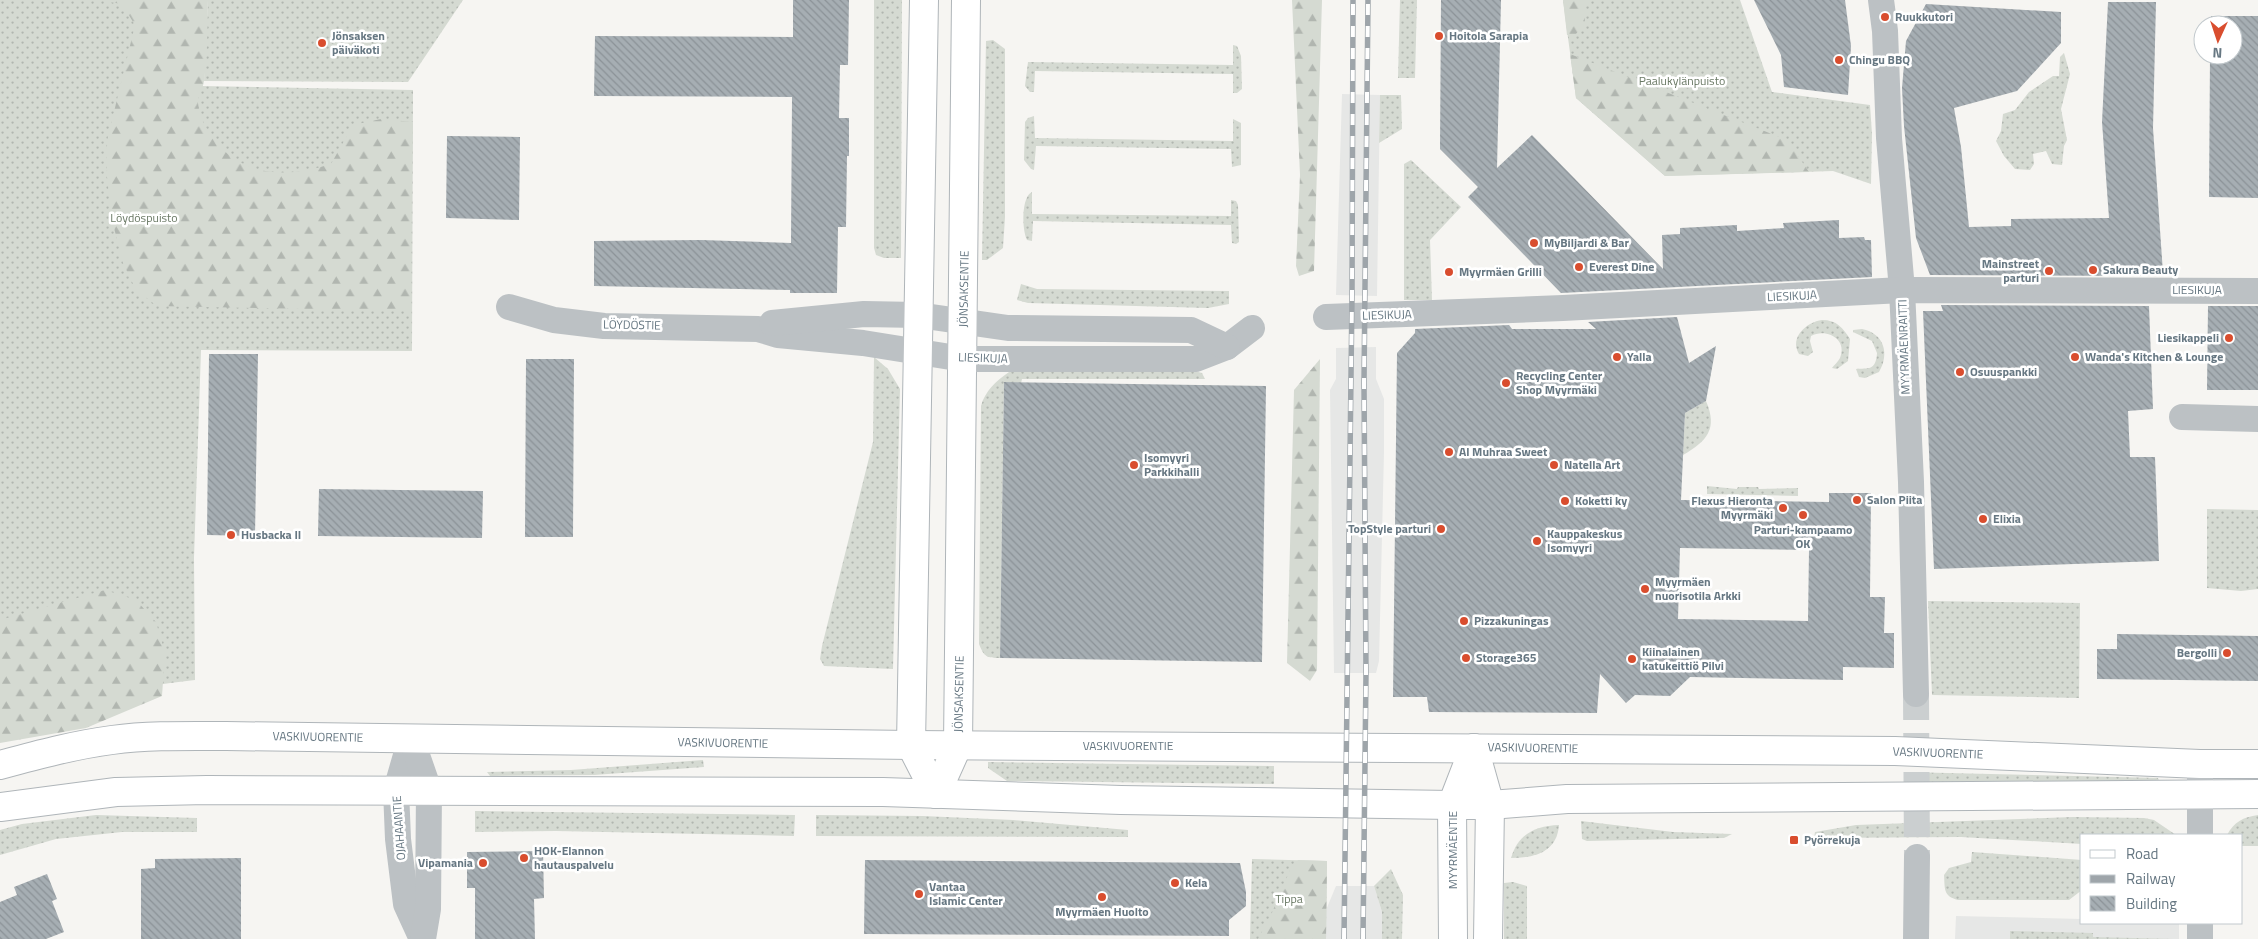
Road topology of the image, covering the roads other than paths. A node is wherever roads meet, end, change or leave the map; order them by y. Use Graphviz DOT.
graph roads {
  1 [pos="924,0"];
  2 [pos="966,0"];
  3 [pos="1882,0"];
  4 [pos="1902,290"];
  5 [pos="2258,291"];
  6 [pos="509,307"];
  7 [pos="918,315"];
  8 [pos="1326,317"];
  9 [pos="963,322"];
  10 [pos="1252,328"];
  11 [pos="758,329"];
  12 [pos="1227,347"];
  13 [pos="917,352"];
  14 [pos="962,359"];
  15 [pos="2182,417"];
  16 [pos="2258,419"];
  17 [pos="1916,694"];
  18 [pos="411,738"];
  19 [pos="911,745"];
  20 [pos="958,745"];
  21 [pos="1474,748"];
  22 [pos="2200,764"];
  23 [pos="2258,764"];
  24 [pos="0,765"];
  25 [pos="396,790"];
  26 [pos="429,790"];
  27 [pos="2200,793"];
  28 [pos="936,794"];
  29 [pos="2258,794"];
  30 [pos="1452,805"];
  31 [pos="1490,805"];
  32 [pos="0,807"];
  33 [pos="2200,834"];
  34 [pos="1917,857"];
  35 [pos="2200,924"];
  36 [pos="423,939"];
  37 [pos="1453,939"];
  38 [pos="1488,939"];
  39 [pos="1916,939"];
  40 [pos="2200,939"];
  1 -- 7 [label="main road"];
  2 -- 9 [label="main road, JÖNSAKSENTIE"];
  3 -- 4 [label="street, MYYRMÄENRAITTI"];
  4 -- 5 [label="street, LIESIKUJA"];
  4 -- 8 [label="street, LIESIKUJA"];
  4 -- 17 [label="street, MYYRMÄENRAITTI"];
  6 -- 11 [label="street, LÖYDÖSTIE"];
  7 -- 9 [label="street"];
  7 -- 11 [label="street, LÖYDÖSTIE"];
  7 -- 13 [label="main road"];
  9 -- 12 [label="street"];
  9 -- 14 [label="main road, JÖNSAKSENTIE"];
  10 -- 12 [label="street, LIESIKUJA"];
  11 -- 13 [label="street, LÖYDÖSTIE"];
  12 -- 14 [label="street, LIESIKUJA"];
  13 -- 14 [label="street, LIESIKUJA"];
  13 -- 19 [label="main road"];
  14 -- 20 [label="main road, JÖNSAKSENTIE"];
  15 -- 16 [label="street"];
  18 -- 19 [label="main road, VASKIVUORENTIE"];
  18 -- 24 [label="main road, VASKIVUORENTIE"];
  18 -- 25 [label="street, OJAHAANTIE"];
  18 -- 26 [label="street, OJAHAANTIE"];
  19 -- 20 [label="main road, VASKIVUORENTIE"];
  19 -- 28 [label="main road"];
  20 -- 21 [label="main road, VASKIVUORENTIE"];
  20 -- 28 [label="main road, JÖNSAKSENTIE"];
  21 -- 22 [label="main road, VASKIVUORENTIE"];
  21 -- 30 [label="main road, MYYRMÄENTIE"];
  21 -- 31 [label="main road"];
  22 -- 23 [label="main road, VASKIVUORENTIE"];
  22 -- 27 [label="street"];
  25 -- 26 [label="main road"];
  25 -- 32 [label="main road"];
  25 -- 36 [label="street, OJAHAANTIE"];
  26 -- 28 [label="main road"];
  26 -- 36 [label="street, OJAHAANTIE"];
  27 -- 29 [label="main road"];
  27 -- 31 [label="main road"];
  27 -- 33 [label="street"];
  28 -- 30 [label="main road"];
  30 -- 31 [label="main road"];
  30 -- 37 [label="main road, MYYRMÄENTIE"];
  31 -- 38 [label="main road"];
  34 -- 39 [label="street"];
  35 -- 40 [label="street"];
}
